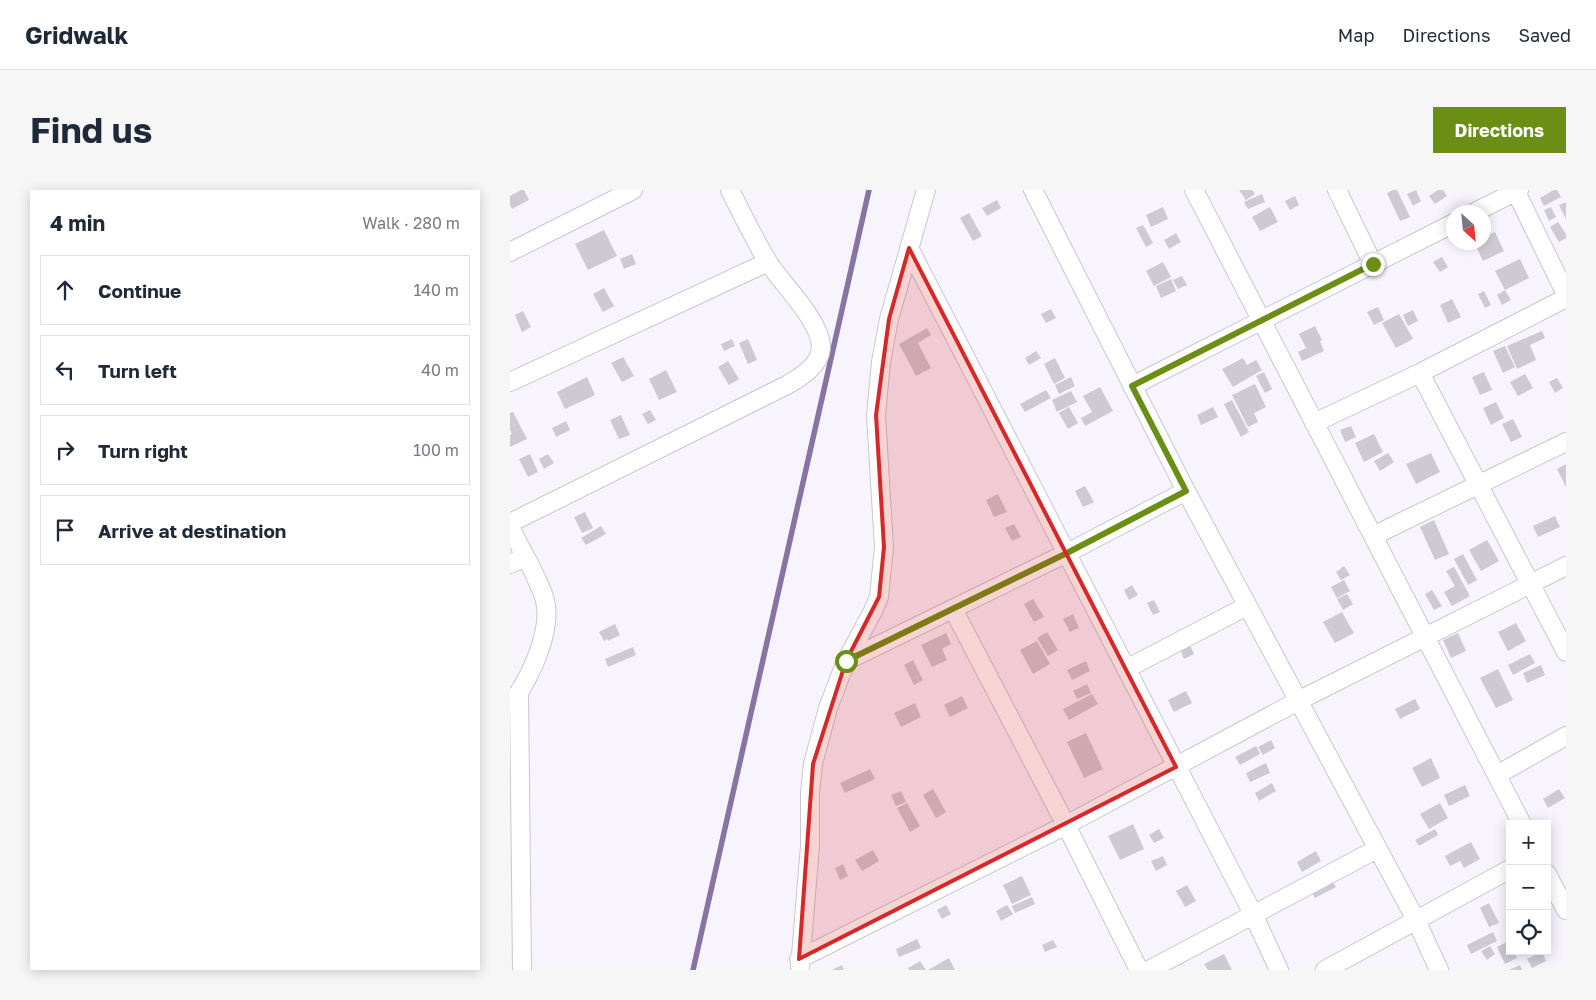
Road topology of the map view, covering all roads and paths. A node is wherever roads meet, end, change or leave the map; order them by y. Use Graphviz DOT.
graph roads {
  1 [pos="633,190"];
  2 [pos="730,190"];
  3 [pos="926,190"];
  4 [pos="1033,190"];
  5 [pos="1194,190"];
  6 [pos="1337,190"];
  7 [pos="1517,191"];
  8 [pos="1489,205"];
  9 [pos="1446,228"];
  10 [pos="909,248"];
  11 [pos="510,252"];
  12 [pos="768,262"];
  13 [pos="1373,264"];
  14 [pos="1566,294"];
  15 [pos="1566,298"];
  16 [pos="1262,321"];
  17 [pos="1420,373"];
  18 [pos="510,382"];
  19 [pos="1132,386"];
  20 [pos="1314,423"];
  21 [pos="1566,442"];
  22 [pos="1479,485"];
  23 [pos="1186,491"];
  24 [pos="510,523"];
  25 [pos="510,527"];
  26 [pos="1373,536"];
  27 [pos="1067,553"];
  28 [pos="517,560"];
  29 [pos="1566,566"];
  30 [pos="1530,584"];
  31 [pos="1247,606"];
  32 [pos="952,609"];
  33 [pos="1424,636"];
  34 [pos="1566,652"];
  35 [pos="846,661"];
  36 [pos="1126,669"];
  37 [pos="515,699"];
  38 [pos="1298,701"];
  39 [pos="1566,736"];
  40 [pos="1176,767"];
  41 [pos="1496,775"];
  42 [pos="1520,820"];
  43 [pos="1066,825"];
  44 [pos="1377,848"];
  45 [pos="1506,872"];
  46 [pos="1551,882"];
  47 [pos="1566,910"];
  48 [pos="1254,916"];
  49 [pos="1416,920"];
  50 [pos="799,964"];
  51 [pos="522,970"];
  52 [pos="1139,970"];
  53 [pos="1149,970"];
  54 [pos="1279,970"];
  55 [pos="1325,970"];
  56 [pos="1439,970"];
  1 -- 11 [label="street"];
  2 -- 12 [label="street"];
  3 -- 10 [label="street"];
  4 -- 19 [label="street"];
  5 -- 16 [label="street"];
  6 -- 13 [label="street"];
  7 -- 8 [label="street"];
  7 -- 14 [label="street"];
  9 -- 13 [label="street"];
  10 -- 27 [label="street"];
  10 -- 35 [label="street"];
  12 -- 18 [label="street"];
  12 -- 24 [label="street"];
  13 -- 16 [label="street"];
  15 -- 17 [label="street"];
  16 -- 19 [label="street"];
  16 -- 20 [label="street"];
  17 -- 20 [label="street"];
  17 -- 22 [label="street"];
  19 -- 23 [label="street"];
  20 -- 26 [label="street"];
  21 -- 22 [label="street"];
  22 -- 26 [label="street"];
  22 -- 30 [label="street"];
  23 -- 27 [label="street"];
  23 -- 31 [label="street"];
  25 -- 28 [label="street"];
  26 -- 33 [label="street"];
  27 -- 32 [label="street"];
  27 -- 36 [label="street"];
  28 -- 37 [label="street"];
  29 -- 30 [label="street"];
  30 -- 33 [label="street"];
  30 -- 34 [label="street"];
  31 -- 36 [label="street"];
  31 -- 38 [label="street"];
  32 -- 35 [label="street"];
  32 -- 43 [label="street"];
  33 -- 38 [label="street"];
  33 -- 41 [label="street"];
  35 -- 50 [label="street"];
  36 -- 40 [label="street"];
  37 -- 51 [label="street"];
  38 -- 40 [label="street"];
  38 -- 44 [label="street"];
  39 -- 41 [label="street"];
  40 -- 43 [label="street"];
  40 -- 48 [label="street"];
  41 -- 42 [label="street"];
  43 -- 50 [label="street"];
  43 -- 52 [label="street"];
  44 -- 48 [label="street"];
  44 -- 49 [label="street"];
  45 -- 49 [label="street"];
  46 -- 47 [label="street"];
  48 -- 53 [label="street"];
  48 -- 54 [label="street"];
  49 -- 55 [label="street"];
  49 -- 56 [label="street"];
}
